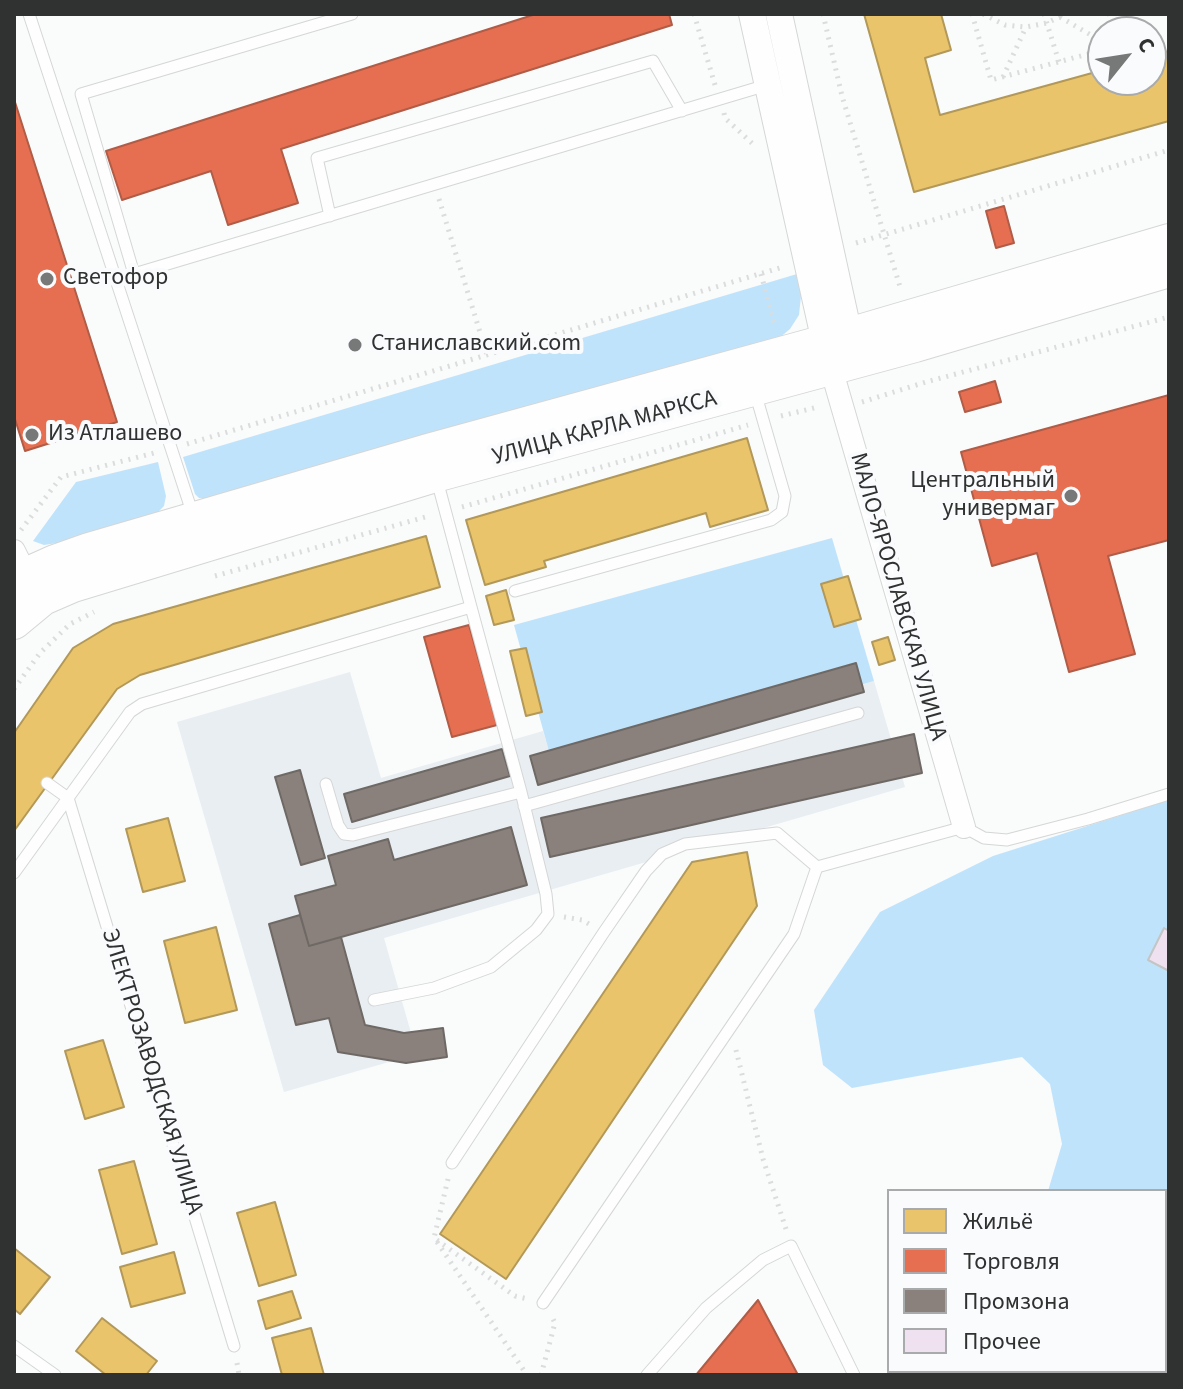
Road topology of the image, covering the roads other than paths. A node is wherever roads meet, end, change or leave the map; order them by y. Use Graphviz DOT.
graph roads {
  1 [pos="29,14"];
  2 [pos="352,14"];
  3 [pos="752,14"];
  4 [pos="779,14"];
  5 [pos="768,85"];
  6 [pos="682,111"];
  7 [pos="330,216"];
  8 [pos="1169,241"];
  9 [pos="1169,270"];
  10 [pos="835,348"];
  11 [pos="750,376"];
  12 [pos="435,475"];
  13 [pos="195,519"];
  14 [pos="24,568"];
  15 [pos="515,591"];
  16 [pos="471,607"];
  17 [pos="14,622"];
  18 [pos="858,713"];
  19 [pos="47,783"];
  20 [pos="326,784"];
  21 [pos="521,792"];
  22 [pos="1169,794"];
  23 [pos="68,798"];
  24 [pos="524,806"];
  25 [pos="964,827"];
  26 [pos="817,867"];
  27 [pos="14,873"];
  28 [pos="374,1000"];
  29 [pos="452,1163"];
  30 [pos="543,1303"];
  31 [pos="14,1346"];
  32 [pos="234,1346"];
  33 [pos="55,1375"];
  34 [pos="647,1375"];
  35 [pos="854,1375"];
  1 -- 13 [label="lane"];
  2 -- 7 [label="lane"];
  3 -- 5 [label="street"];
  4 -- 10 [label="street"];
  5 -- 6 [label="lane"];
  5 -- 10 [label="street"];
  6 -- 7 [label="lane"];
  6 -- 7 [label="lane"];
  8 -- 10 [label="main road, УЛИЦА КАРЛА МАРКСА"];
  9 -- 10 [label="main road, УЛИЦА КАРЛА МАРКСА"];
  10 -- 11 [label="main road, УЛИЦА КАРЛА МАРКСА"];
  10 -- 25 [label="street, МАЛО-ЯРОСЛАВСКАЯ УЛИЦА"];
  11 -- 12 [label="main road, УЛИЦА КАРЛА МАРКСА"];
  11 -- 13 [label="main road, УЛИЦА КАРЛА МАРКСА"];
  11 -- 15 [label="lane"];
  12 -- 14 [label="main road, УЛИЦА КАРЛА МАРКСА"];
  12 -- 16 [label="lane"];
  13 -- 14 [label="main road, УЛИЦА КАРЛА МАРКСА"];
  14 -- 17 [label="main road"];
  16 -- 21 [label="lane"];
  16 -- 23 [label="lane"];
  18 -- 24 [label="lane"];
  19 -- 23 [label="lane"];
  20 -- 21 [label="lane"];
  21 -- 24 [label="lane"];
  22 -- 25 [label="lane"];
  23 -- 27 [label="lane"];
  23 -- 32 [label="lane, ЭЛЕКТРОЗАВОДСКАЯ УЛИЦА"];
  24 -- 28 [label="lane"];
  25 -- 26 [label="lane"];
  26 -- 29 [label="lane"];
  26 -- 30 [label="lane"];
  31 -- 33 [label="lane"];
  34 -- 35 [label="lane"];
}
